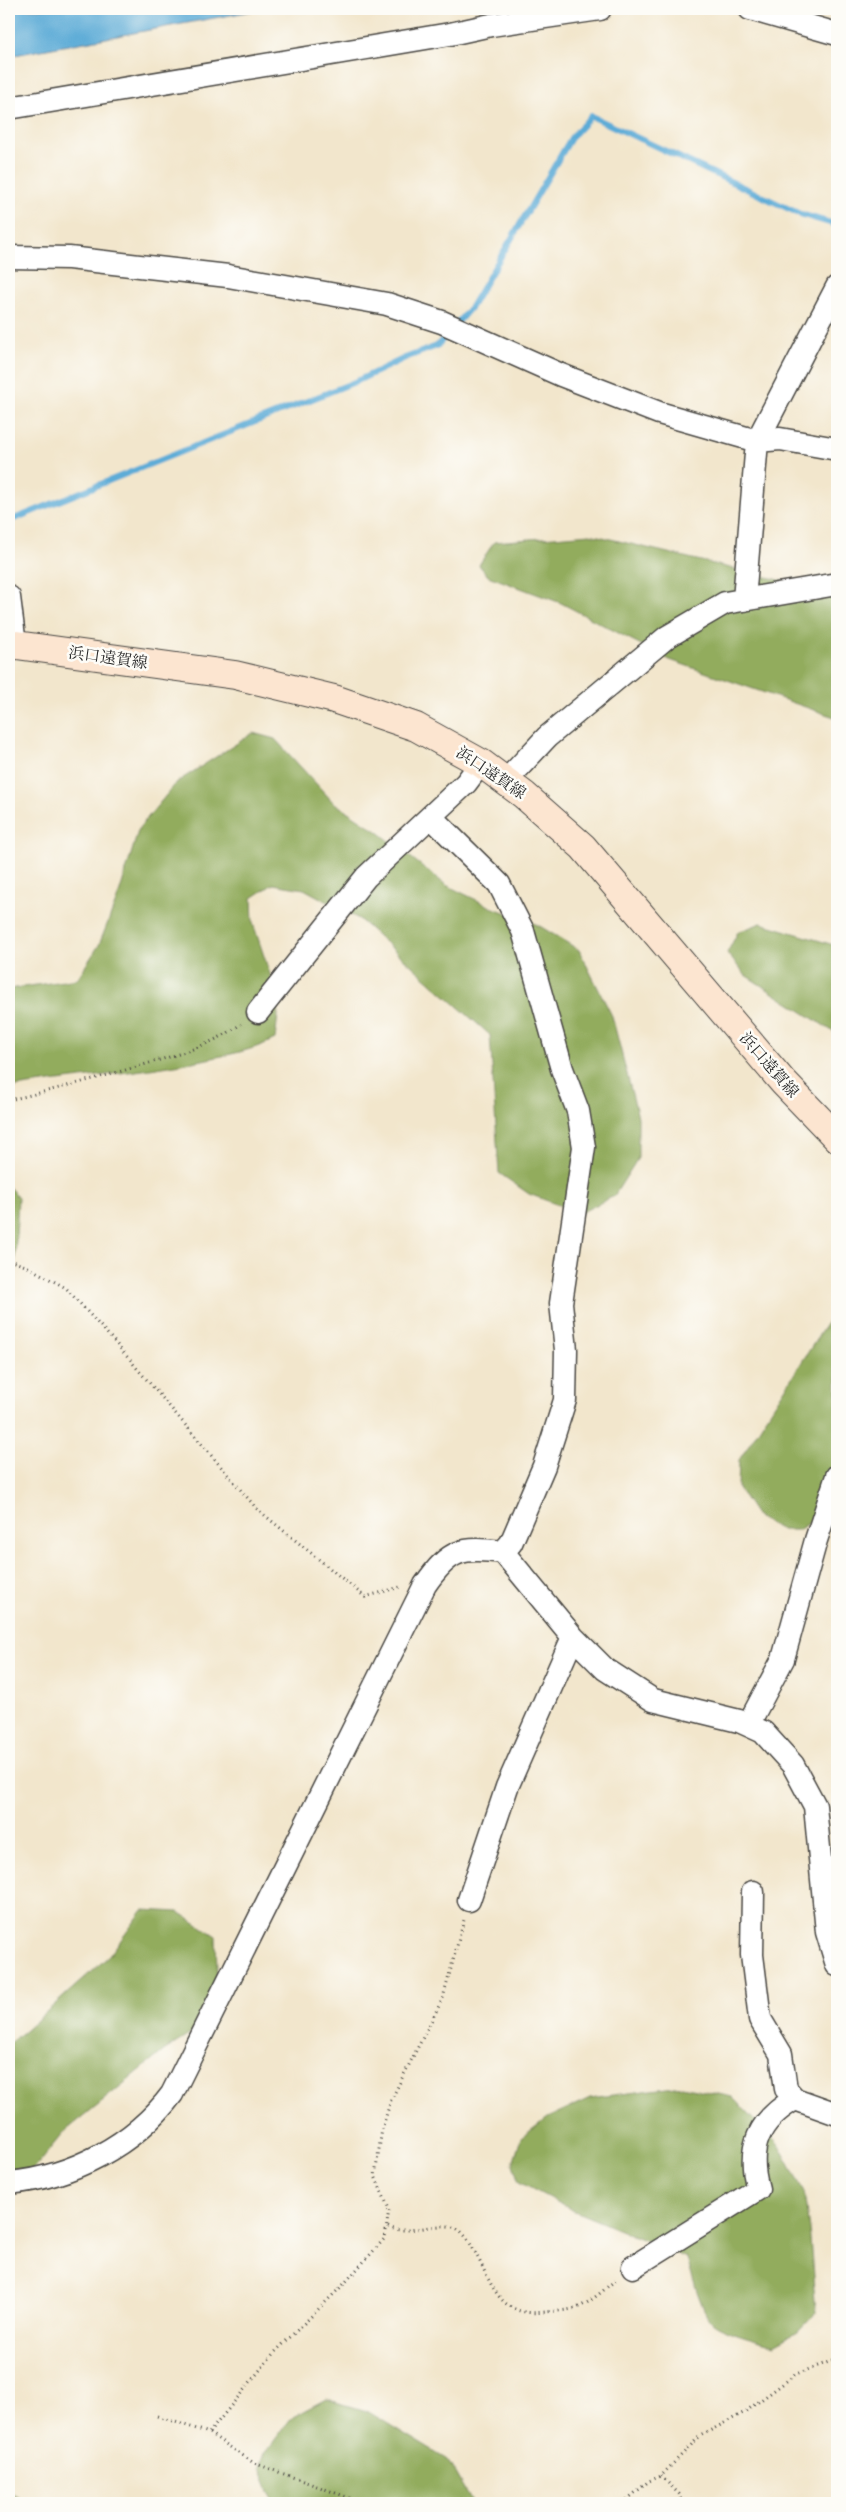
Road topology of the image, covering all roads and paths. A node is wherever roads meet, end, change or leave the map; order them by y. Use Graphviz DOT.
graph roads {
  1 [pos="600,9"];
  2 [pos="750,9"];
  3 [pos="837,34"];
  4 [pos="9,108"];
  5 [pos="9,260"];
  6 [pos="837,287"];
  7 [pos="757,441"];
  8 [pos="837,449"];
  9 [pos="837,584"];
  10 [pos="9,597"];
  11 [pos="744,600"];
  12 [pos="12,644"];
  13 [pos="481,763"];
  14 [pos="506,782"];
  15 [pos="431,817"];
  16 [pos="258,1012"];
  17 [pos="9,1100"];
  18 [pos="837,1138"];
  19 [pos="9,1260"];
  20 [pos="837,1476"];
  21 [pos="503,1552"];
  22 [pos="425,1585"];
  23 [pos="573,1637"];
  24 [pos="748,1725"];
  25 [pos="753,1892"];
  26 [pos="469,1900"];
  27 [pos="837,1965"];
  28 [pos="795,2099"];
  29 [pos="837,2114"];
  30 [pos="9,2183"];
  31 [pos="388,2227"];
  32 [pos="633,2266"];
  33 [pos="837,2359"];
  34 [pos="157,2416"];
  35 [pos="209,2433"];
  36 [pos="661,2476"];
  37 [pos="363,2503"];
  38 [pos="458,2503"];
  39 [pos="469,2503"];
  40 [pos="623,2503"];
  41 [pos="684,2503"];
  1 -- 4 [label="street"];
  2 -- 3 [label="street"];
  5 -- 7 [label="street"];
  6 -- 7 [label="street"];
  7 -- 8 [label="street"];
  7 -- 11 [label="street"];
  9 -- 11 [label="street"];
  10 -- 12 [label="street"];
  11 -- 14 [label="street"];
  12 -- 13 [label="main road, 浜口遠賀線"];
  13 -- 14 [label="main road, 浜口遠賀線"];
  13 -- 15 [label="street"];
  14 -- 18 [label="main road, 浜口遠賀線"];
  15 -- 16 [label="street"];
  15 -- 21 [label="street"];
  16 -- 17 [label="path"];
  19 -- 22 [label="path"];
  20 -- 24 [label="street"];
  21 -- 22 [label="street"];
  21 -- 23 [label="street"];
  22 -- 30 [label="street"];
  23 -- 24 [label="street"];
  23 -- 26 [label="street"];
  24 -- 27 [label="street"];
  25 -- 28 [label="street"];
  26 -- 31 [label="path"];
  28 -- 29 [label="street"];
  28 -- 32 [label="street"];
  31 -- 32 [label="path"];
  31 -- 35 [label="path"];
  33 -- 36 [label="path"];
  34 -- 35 [label="path"];
  35 -- 37 [label="path"];
  36 -- 40 [label="path"];
  36 -- 41 [label="path"];
  38 -- 39 [label="path"];
}
